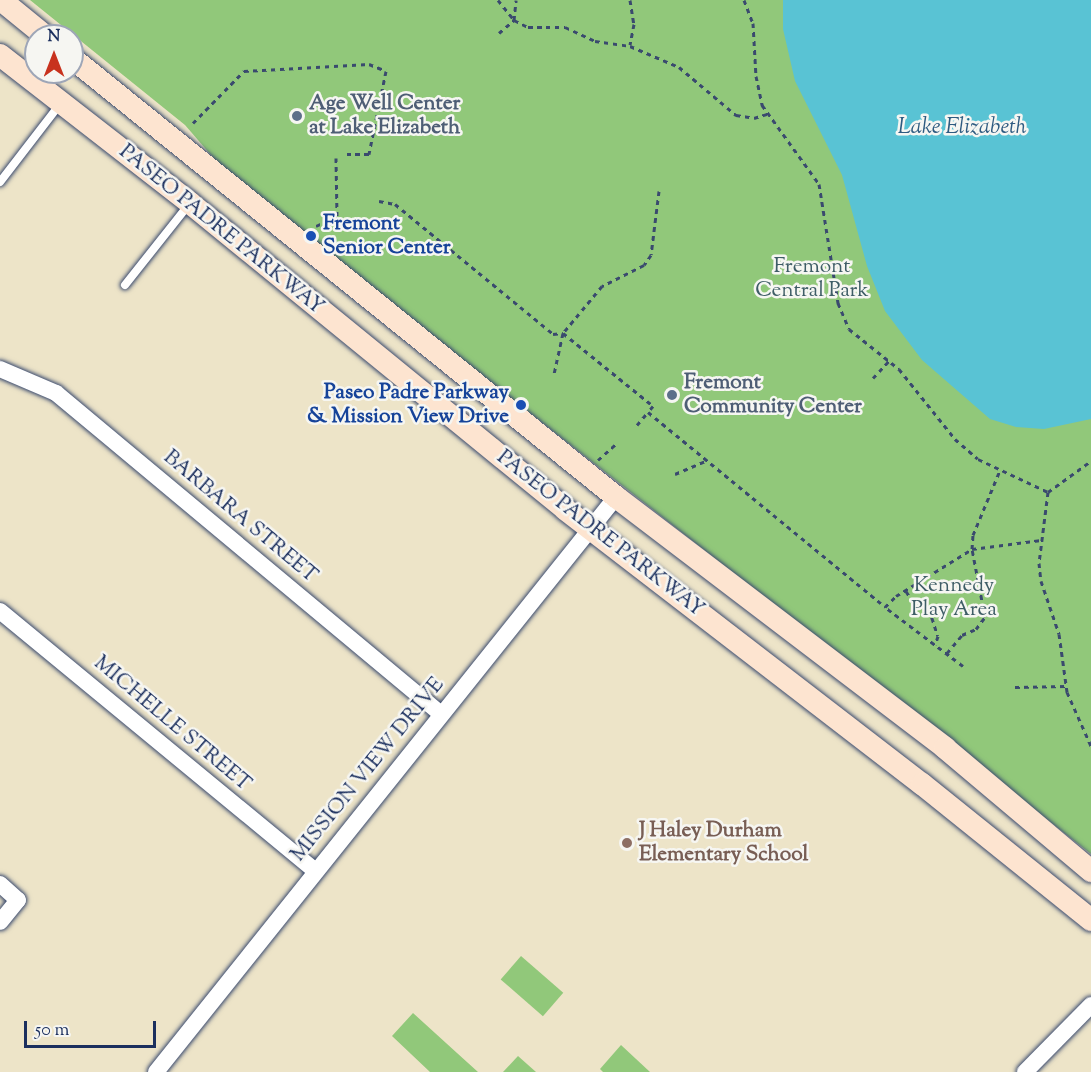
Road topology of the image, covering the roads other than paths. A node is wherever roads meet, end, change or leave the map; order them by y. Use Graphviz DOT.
graph roads {
  1 [pos="1,0"];
  2 [pos="30,24"];
  3 [pos="0,54"];
  4 [pos="84,68"];
  5 [pos="60,104"];
  6 [pos="0,183"];
  7 [pos="190,203"];
  8 [pos="125,285"];
  9 [pos="0,369"];
  10 [pos="616,496"];
  11 [pos="590,528"];
  12 [pos="0,611"];
  13 [pos="441,714"];
  14 [pos="1091,871"];
  15 [pos="315,872"];
  16 [pos="0,884"];
  17 [pos="1091,920"];
  18 [pos="0,922"];
  19 [pos="1091,1005"];
  20 [pos="156,1072"];
  21 [pos="1025,1072"];
  1 -- 2 [label="main road"];
  3 -- 5 [label="main road, PASEO PADRE PARKWAY"];
  4 -- 10 [label="main road, PASEO PADRE PARKWAY"];
  5 -- 6 [label="lane"];
  5 -- 7 [label="main road, PASEO PADRE PARKWAY"];
  7 -- 8 [label="lane"];
  7 -- 11 [label="main road, PASEO PADRE PARKWAY"];
  9 -- 13 [label="street, BARBARA STREET"];
  10 -- 11 [label="street, MISSION VIEW DRIVE"];
  10 -- 14 [label="main road, PASEO PADRE PARKWAY"];
  11 -- 13 [label="street, MISSION VIEW DRIVE"];
  11 -- 17 [label="main road, PASEO PADRE PARKWAY"];
  12 -- 15 [label="street, MICHELLE STREET"];
  13 -- 15 [label="street, MISSION VIEW DRIVE"];
  15 -- 20 [label="street, MISSION VIEW DRIVE"];
  16 -- 18 [label="street"];
  19 -- 21 [label="street"];
}
